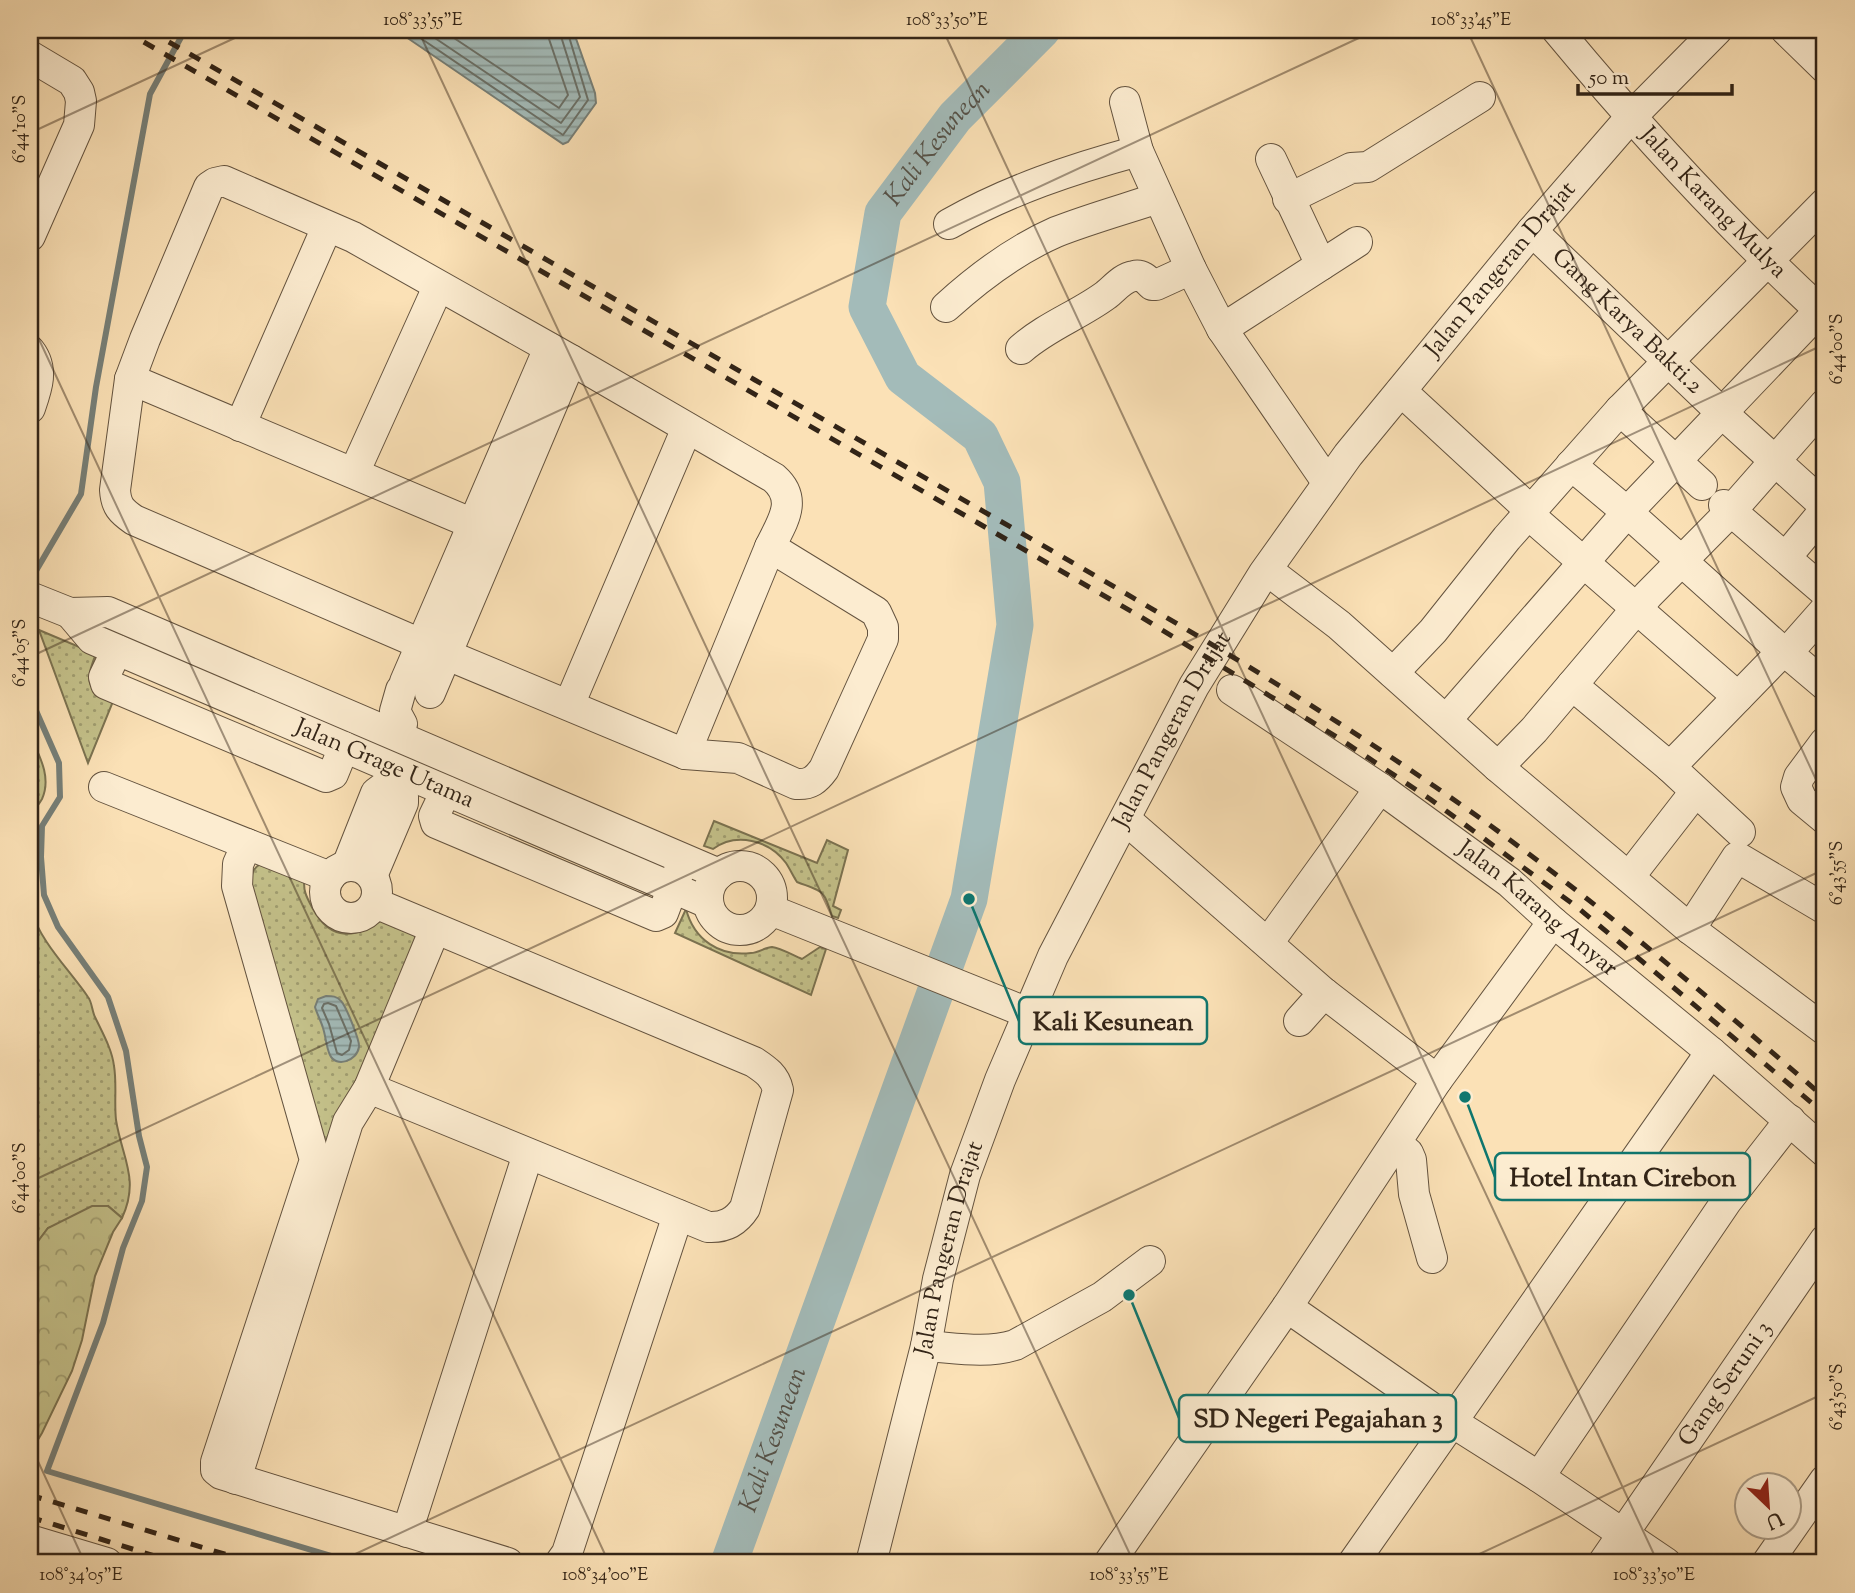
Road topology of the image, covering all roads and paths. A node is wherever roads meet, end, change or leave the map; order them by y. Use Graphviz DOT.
graph roads {
  1 [pos="1557,30"];
  2 [pos="1717,30"];
  3 [pos="1786,30"];
  4 [pos="30,56"];
  5 [pos="1825,68"];
  6 [pos="1480,97"];
  7 [pos="1125,102"];
  8 [pos="1630,118"];
  9 [pos="1139,151"];
  10 [pos="1271,159"];
  11 [pos="1158,198"];
  12 [pos="1288,199"];
  13 [pos="1825,203"];
  14 [pos="949,224"];
  15 [pos="327,227"];
  16 [pos="1532,231"];
  17 [pos="30,236"];
  18 [pos="1356,242"];
  19 [pos="1769,262"];
  20 [pos="1321,265"];
  21 [pos="1191,269"];
  22 [pos="438,287"];
  23 [pos="946,307"];
  24 [pos="1822,313"];
  25 [pos="1222,329"];
  26 [pos="1021,349"];
  27 [pos="30,351"];
  28 [pos="560,354"];
  29 [pos="1668,361"];
  30 [pos="130,379"];
  31 [pos="1401,391"];
  32 [pos="1825,404"];
  33 [pos="30,408"];
  34 [pos="1620,410"];
  35 [pos="1722,413"];
  36 [pos="240,426"];
  37 [pos="687,428"];
  38 [pos="1773,461"];
  39 [pos="1675,462"];
  40 [pos="1571,464"];
  41 [pos="354,473"];
  42 [pos="1327,482"];
  43 [pos="1702,485"];
  44 [pos="1727,508"];
  45 [pos="1825,508"];
  46 [pos="1530,512"];
  47 [pos="1627,512"];
  48 [pos="485,529"];
  49 [pos="770,547"];
  50 [pos="1786,556"];
  51 [pos="1681,562"];
  52 [pos="1583,563"];
  53 [pos="1262,576"];
  54 [pos="1825,593"];
  55 [pos="48,605"];
  56 [pos="1637,608"];
  57 [pos="1825,610"];
  58 [pos="434,649"];
  59 [pos="1785,652"];
  60 [pos="1393,673"];
  61 [pos="1572,685"];
  62 [pos="1825,685"];
  63 [pos="1232,690"];
  64 [pos="1738,696"];
  65 [pos="569,705"];
  66 [pos="1447,719"];
  67 [pos="400,730"];
  68 [pos="1825,742"];
  69 [pos="685,754"];
  70 [pos="1670,766"];
  71 [pos="1498,767"];
  72 [pos="399,779"];
  73 [pos="104,787"];
  74 [pos="1380,788"];
  75 [pos="1695,792"];
  76 [pos="1825,818"];
  77 [pos="1125,819"];
  78 [pos="1740,832"];
  79 [pos="247,844"];
  80 [pos="684,859"];
  81 [pos="719,874"];
  82 [pos="1629,877"];
  83 [pos="356,880"];
  84 [pos="672,887"];
  85 [pos="708,903"];
  86 [pos="1825,909"];
  87 [pos="771,910"];
  88 [pos="1553,922"];
  89 [pos="436,929"];
  90 [pos="1690,929"];
  91 [pos="1268,943"];
  92 [pos="1324,993"];
  93 [pos="1028,1013"];
  94 [pos="1299,1021"];
  95 [pos="1825,1030"];
  96 [pos="1711,1052"];
  97 [pos="1437,1080"];
  98 [pos="369,1088"];
  99 [pos="1790,1120"];
  100 [pos="1396,1145"];
  101 [pos="1825,1152"];
  102 [pos="528,1154"];
  103 [pos="325,1164"];
  104 [pos="678,1215"];
  105 [pos="1825,1240"];
  106 [pos="1432,1258"];
  107 [pos="1150,1261"];
  108 [pos="1287,1307"];
  109 [pos="926,1346"];
  110 [pos="1452,1422"];
  111 [pos="1539,1477"];
  112 [pos="1825,1480"];
  113 [pos="1625,1531"];
  114 [pos="407,1532"];
  115 [pos="30,1539"];
  116 [pos="107,1563"];
  117 [pos="508,1563"];
  118 [pos="560,1563"];
  119 [pos="871,1563"];
  120 [pos="1109,1563"];
  121 [pos="1353,1563"];
  122 [pos="1603,1563"];
  123 [pos="1666,1563"];
  124 [pos="1767,1563"];
  1 -- 8 [label="street, Jalan Karang Mulya"];
  2 -- 8 [label="street, Jalan Pangeran Drajat"];
  3 -- 5 [label="street"];
  4 -- 17 [label="street"];
  6 -- 12 [label="street"];
  7 -- 9 [label="street"];
  8 -- 16 [label="street, Jalan Pangeran Drajat"];
  8 -- 19 [label="street, Jalan Karang Mulya"];
  9 -- 11 [label="street"];
  9 -- 14 [label="street"];
  10 -- 12 [label="street"];
  11 -- 21 [label="street"];
  11 -- 23 [label="street"];
  12 -- 20 [label="street"];
  13 -- 19 [label="street"];
  15 -- 22 [label="street"];
  15 -- 30 [label="street"];
  15 -- 36 [label="street"];
  16 -- 29 [label="street, Gang Karya Bakti.2"];
  16 -- 31 [label="street, Jalan Pangeran Drajat"];
  18 -- 20 [label="street"];
  19 -- 24 [label="street, Jalan Karang Mulya"];
  19 -- 29 [label="street"];
  20 -- 25 [label="street"];
  21 -- 25 [label="street"];
  21 -- 26 [label="street"];
  22 -- 28 [label="street"];
  22 -- 41 [label="street"];
  24 -- 35 [label="street"];
  25 -- 42 [label="street"];
  27 -- 33 [label="street"];
  28 -- 37 [label="street"];
  28 -- 48 [label="street"];
  29 -- 34 [label="street"];
  29 -- 35 [label="street, Gang Karya Bakti.2"];
  30 -- 36 [label="street"];
  30 -- 58 [label="street"];
  31 -- 42 [label="street, Jalan Pangeran Drajat"];
  31 -- 46 [label="street"];
  32 -- 38 [label="street"];
  34 -- 39 [label="street"];
  34 -- 40 [label="street"];
  35 -- 38 [label="street, Gang Karya Bakti.2"];
  35 -- 39 [label="street"];
  36 -- 41 [label="street"];
  37 -- 49 [label="street"];
  37 -- 65 [label="street"];
  38 -- 44 [label="street"];
  38 -- 45 [label="street, Gang Karya Bakti.2"];
  39 -- 43 [label="street"];
  39 -- 47 [label="street"];
  40 -- 46 [label="street"];
  40 -- 47 [label="street"];
  41 -- 48 [label="street"];
  42 -- 53 [label="street, Jalan Pangeran Drajat"];
  44 -- 50 [label="street"];
  44 -- 51 [label="street"];
  45 -- 50 [label="street"];
  46 -- 52 [label="street"];
  46 -- 60 [label="street"];
  47 -- 51 [label="street"];
  47 -- 52 [label="street"];
  48 -- 58 [label="street"];
  49 -- 69 [label="street"];
  49 -- 69 [label="street"];
  50 -- 54 [label="street"];
  51 -- 56 [label="street"];
  51 -- 59 [label="street"];
  52 -- 56 [label="street"];
  52 -- 66 [label="street"];
  53 -- 60 [label="street"];
  53 -- 77 [label="street, Jalan Pangeran Drajat"];
  55 -- 67 [label="street, Jalan Grage Utama"];
  55 -- 72 [label="street, Jalan Grage Utama"];
  56 -- 61 [label="street"];
  56 -- 64 [label="street"];
  57 -- 59 [label="street"];
  58 -- 65 [label="street"];
  58 -- 67 [label="street"];
  59 -- 62 [label="street"];
  59 -- 64 [label="street"];
  60 -- 66 [label="street"];
  61 -- 70 [label="street"];
  61 -- 71 [label="street"];
  63 -- 74 [label="street, Jalan Karang Anyar"];
  64 -- 70 [label="street"];
  65 -- 69 [label="street"];
  66 -- 71 [label="street"];
  67 -- 72 [label="street"];
  67 -- 80 [label="street, Jalan Grage Utama"];
  68 -- 76 [label="street"];
  70 -- 75 [label="street"];
  71 -- 82 [label="street"];
  72 -- 83 [label="street"];
  72 -- 84 [label="street, Jalan Grage Utama"];
  73 -- 79 [label="street"];
  74 -- 88 [label="street, Jalan Karang Anyar"];
  74 -- 91 [label="street"];
  75 -- 78 [label="street"];
  75 -- 82 [label="street"];
  77 -- 91 [label="street"];
  77 -- 93 [label="street, Jalan Pangeran Drajat"];
  79 -- 83 [label="street"];
  79 -- 103 [label="street"];
  80 -- 81 [label="street, Jalan Grage Utama"];
  80 -- 84 [label="street"];
  81 -- 85 [label="street"];
  81 -- 87 [label="street"];
  82 -- 90 [label="street"];
  83 -- 89 [label="street"];
  84 -- 85 [label="street, Jalan Grage Utama"];
  85 -- 87 [label="street"];
  86 -- 90 [label="street"];
  87 -- 93 [label="street"];
  88 -- 96 [label="street, Jalan Karang Anyar"];
  88 -- 97 [label="street"];
  89 -- 98 [label="street"];
  89 -- 104 [label="street"];
  90 -- 95 [label="street"];
  91 -- 92 [label="street"];
  92 -- 94 [label="street"];
  92 -- 97 [label="street"];
  93 -- 109 [label="street, Jalan Pangeran Drajat"];
  96 -- 99 [label="street, Jalan Karang Anyar"];
  96 -- 110 [label="street"];
  97 -- 100 [label="street"];
  98 -- 102 [label="street"];
  98 -- 103 [label="street"];
  99 -- 101 [label="street, Jalan Karang Anyar"];
  99 -- 111 [label="street"];
  100 -- 106 [label="street"];
  100 -- 108 [label="street"];
  102 -- 104 [label="street"];
  102 -- 114 [label="street"];
  103 -- 114 [label="street"];
  104 -- 118 [label="street"];
  105 -- 113 [label="street, Gang Seruni 3"];
  107 -- 109 [label="street"];
  108 -- 110 [label="street"];
  108 -- 120 [label="street"];
  109 -- 119 [label="street, Jalan Pangeran Drajat"];
  110 -- 111 [label="street"];
  110 -- 121 [label="street"];
  111 -- 113 [label="street"];
  112 -- 124 [label="street"];
  113 -- 122 [label="street, Gang Seruni 3"];
  113 -- 123 [label="street"];
  114 -- 117 [label="street"];
  115 -- 116 [label="street"];
}
